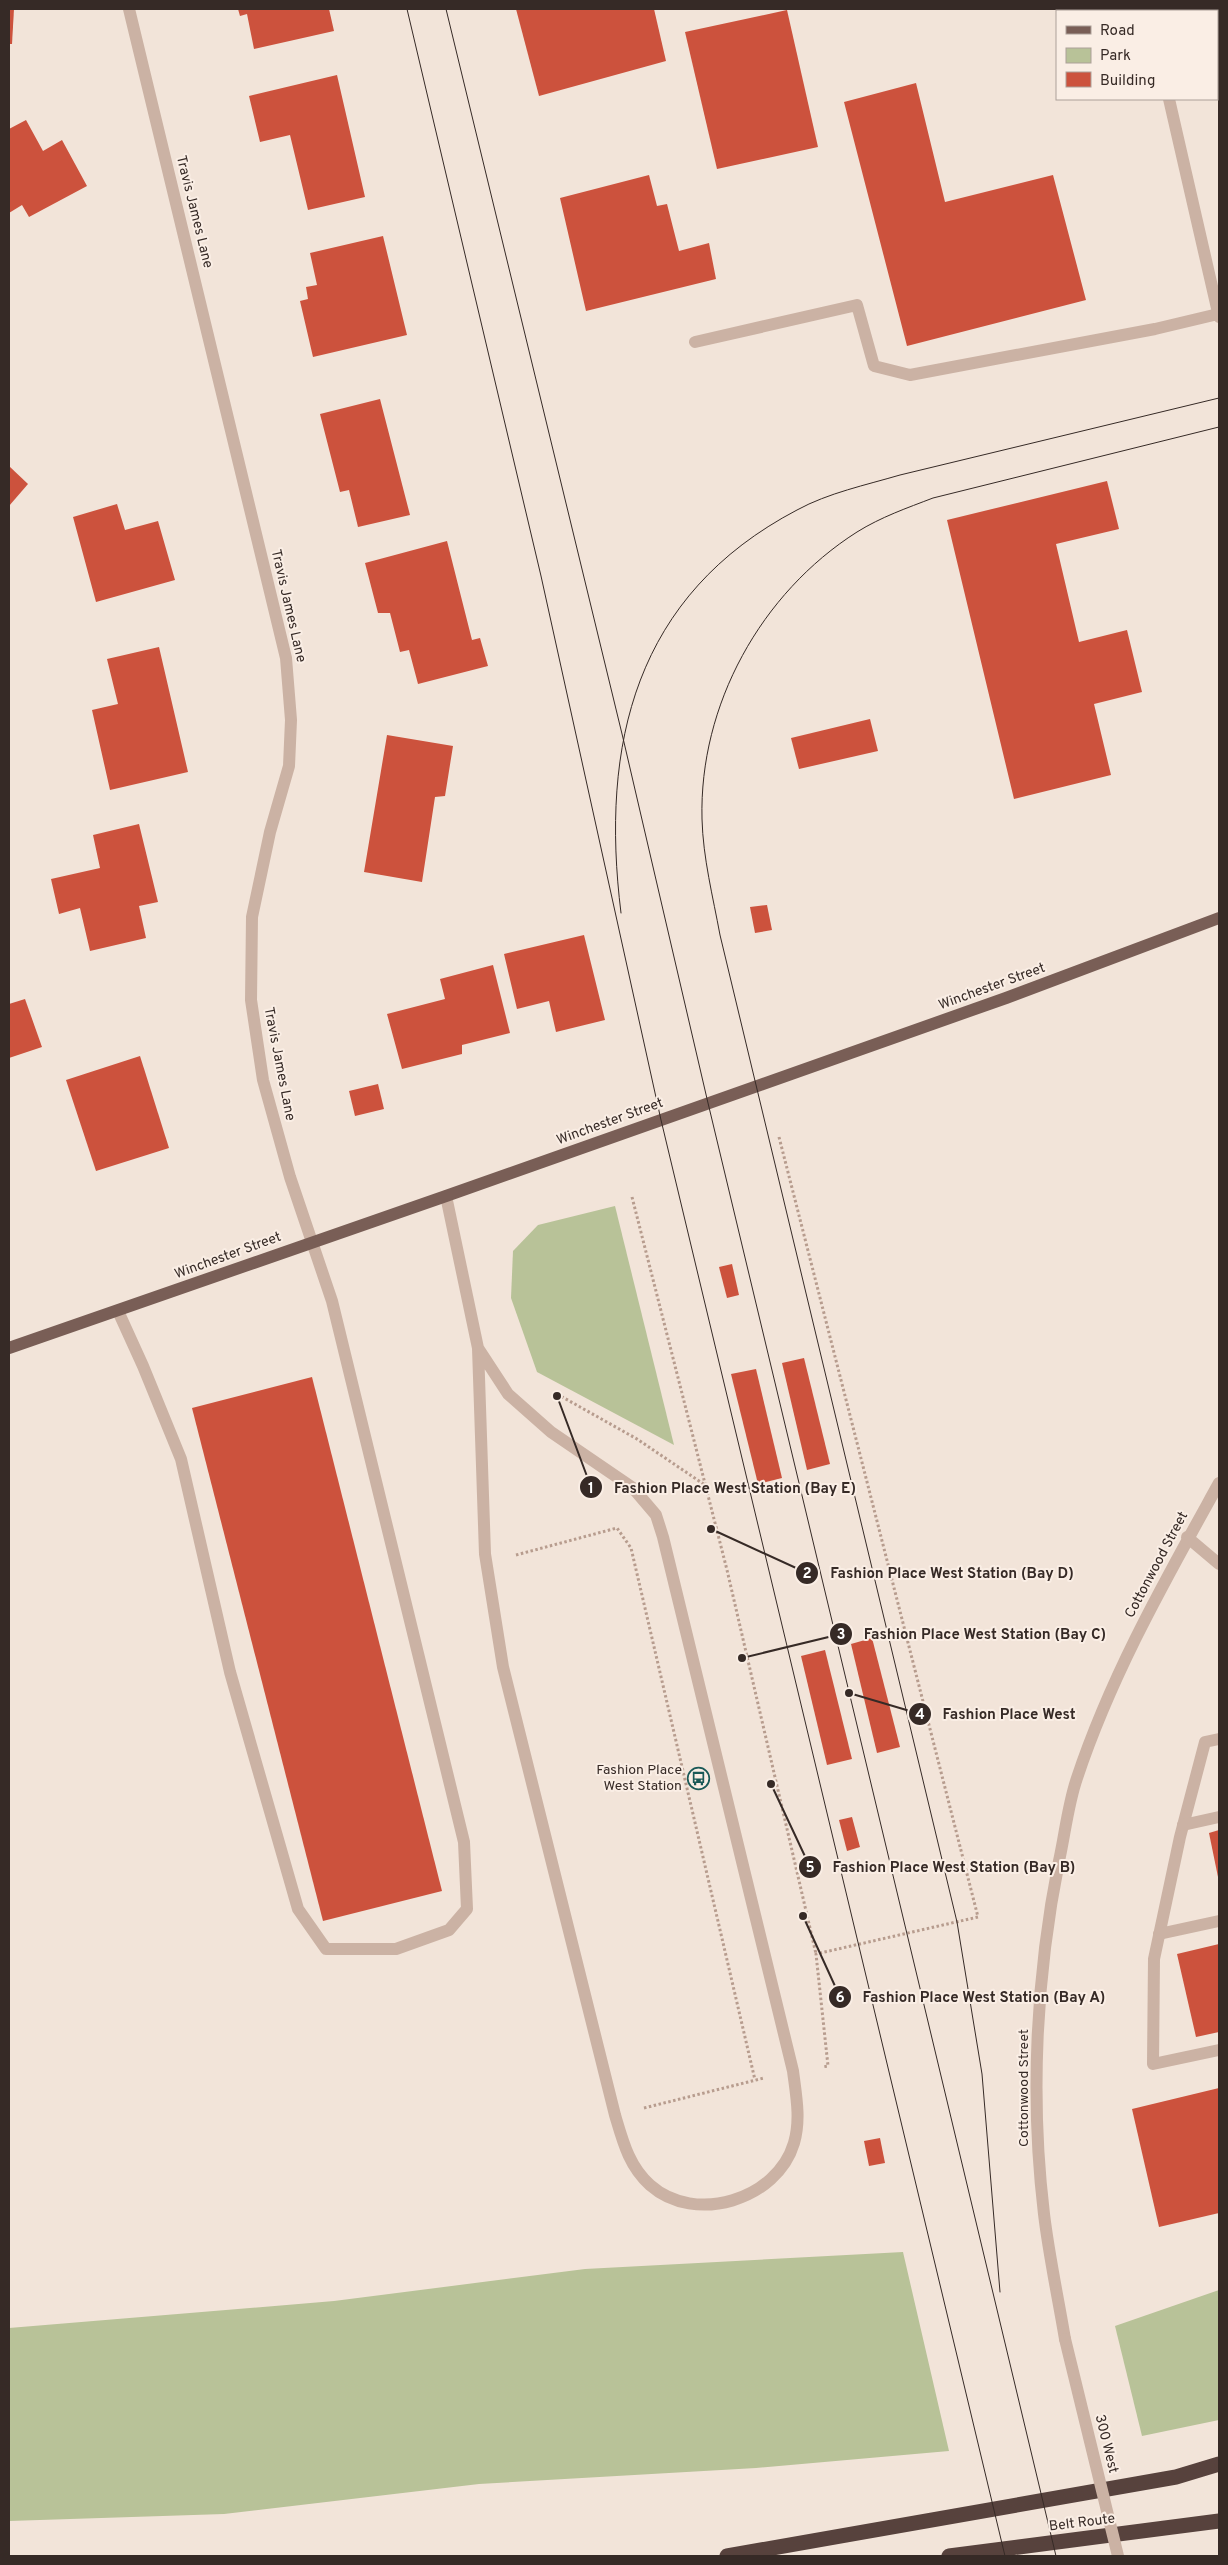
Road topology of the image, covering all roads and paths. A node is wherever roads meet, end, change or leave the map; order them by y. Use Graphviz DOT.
graph roads {
  1 [pos="129,9"];
  2 [pos="1169,100"];
  3 [pos="1219,315"];
  4 [pos="695,342"];
  5 [pos="1219,918"];
  6 [pos="779,1138"];
  7 [pos="446,1196"];
  8 [pos="632,1197"];
  9 [pos="311,1243"];
  10 [pos="118,1311"];
  11 [pos="9,1348"];
  12 [pos="478,1348"];
  13 [pos="557,1394"];
  14 [pos="1219,1483"];
  15 [pos="706,1486"];
  16 [pos="1187,1537"];
  17 [pos="516,1555"];
  18 [pos="1219,1564"];
  19 [pos="1219,1738"];
  20 [pos="1219,1817"];
  21 [pos="1183,1825"];
  22 [pos="1219,1921"];
  23 [pos="1159,1934"];
  24 [pos="816,1954"];
  25 [pos="1219,2050"];
  26 [pos="793,2071"];
  27 [pos="755,2080"];
  28 [pos="645,2107"];
  29 [pos="1065,2339"];
  30 [pos="1219,2464"];
  31 [pos="1219,2521"];
  32 [pos="727,2556"];
  33 [pos="949,2556"];
  34 [pos="1118,2556"];
  1 -- 9 [label="street, Travis James Lane"];
  2 -- 3 [label="street"];
  3 -- 4 [label="street"];
  5 -- 7 [label="main road, Winchester Street"];
  6 -- 24 [label="path"];
  7 -- 9 [label="main road, Winchester Street"];
  7 -- 12 [label="street"];
  8 -- 15 [label="path"];
  9 -- 10 [label="main road, Winchester Street"];
  9 -- 10 [label="street, Travis James Lane"];
  10 -- 11 [label="main road, Winchester Street"];
  12 -- 26 [label="street"];
  12 -- 26 [label="street"];
  13 -- 15 [label="path"];
  14 -- 16 [label="street, Cottonwood Street"];
  15 -- 24 [label="path"];
  16 -- 18 [label="street"];
  16 -- 29 [label="street, Cottonwood Street"];
  17 -- 27 [label="path"];
  19 -- 21 [label="street"];
  20 -- 21 [label="street"];
  21 -- 23 [label="street"];
  22 -- 23 [label="street"];
  23 -- 25 [label="street"];
  24 -- 26 [label="path"];
  26 -- 27 [label="path"];
  27 -- 28 [label="path"];
  29 -- 34 [label="street, 300 West, bridge"];
  30 -- 32 [label="highway"];
  31 -- 33 [label="highway, Belt Route"];
}
